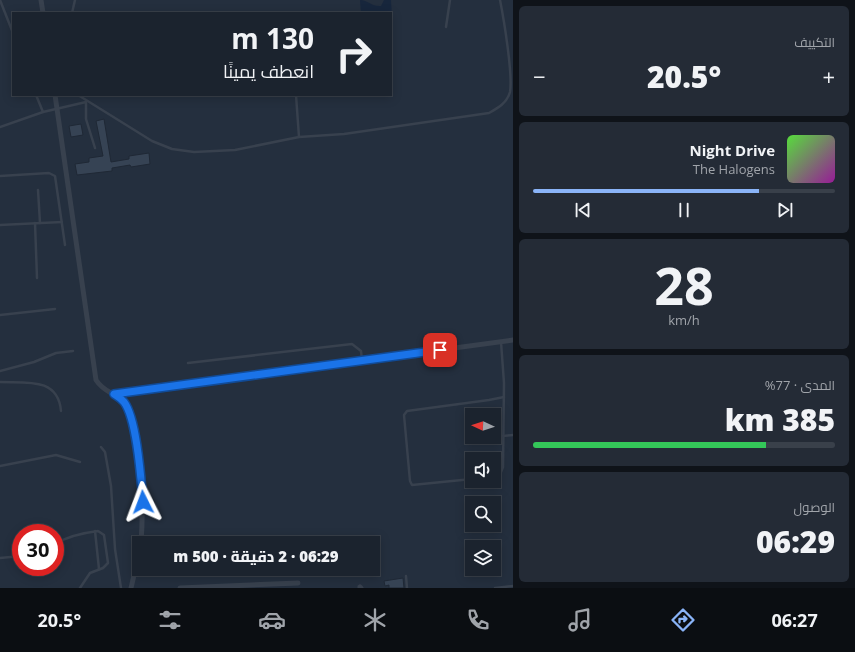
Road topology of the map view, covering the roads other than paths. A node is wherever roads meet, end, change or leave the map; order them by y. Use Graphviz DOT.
graph roads {
  1 [pos="0,0"];
  2 [pos="41,0"];
  3 [pos="75,0"];
  4 [pos="450,0"];
  5 [pos="500,0"];
  6 [pos="43,12"];
  7 [pos="72,12"];
  8 [pos="446,27"];
  9 [pos="12,30"];
  10 [pos="36,96"];
  11 [pos="55,96"];
  12 [pos="79,96"];
  13 [pos="296,96"];
  14 [pos="86,102"];
  15 [pos="57,108"];
  16 [pos="43,112"];
  17 [pos="0,127"];
  18 [pos="300,137"];
  19 [pos="95,148"];
  20 [pos="0,176"];
  21 [pos="38,190"];
  22 [pos="62,222"];
  23 [pos="35,223"];
  24 [pos="40,223"];
  25 [pos="0,225"];
  26 [pos="65,245"];
  27 [pos="37,278"];
  28 [pos="55,309"];
  29 [pos="0,315"];
  30 [pos="513,340"];
  31 [pos="501,341"];
  32 [pos="74,351"];
  33 [pos="362,360"];
  34 [pos="188,363"];
  35 [pos="0,372"];
  36 [pos="0,382"];
  37 [pos="114,394"];
  38 [pos="504,397"];
  39 [pos="61,411"];
  40 [pos="513,435"];
  41 [pos="504,436"];
  42 [pos="100,447"];
  43 [pos="80,462"];
  44 [pos="0,466"];
  45 [pos="501,471"];
  46 [pos="465,480"];
  47 [pos="95,531"];
  48 [pos="141,536"];
  49 [pos="64,540"];
  50 [pos="12,557"];
  51 [pos="0,558"];
  52 [pos="99,569"];
  53 [pos="134,576"];
  54 [pos="406,576"];
  55 [pos="298,583"];
  56 [pos="283,585"];
  57 [pos="513,586"];
  58 [pos="223,587"];
  59 [pos="80,588"];
  60 [pos="121,588"];
  61 [pos="131,588"];
  62 [pos="180,588"];
  63 [pos="407,588"];
  64 [pos="495,588"];
  1 -- 9 [label="lane"];
  2 -- 6 [label="street"];
  3 -- 7 [label="lane"];
  4 -- 8 [label="lane"];
  5 -- 18 [label="lane"];
  10 -- 16 [label="lane"];
  11 -- 15 [label="street"];
  12 -- 14 [label="lane"];
  13 -- 18 [label="lane"];
  14 -- 15 [label="lane"];
  14 -- 18 [label="lane"];
  14 -- 19 [label="lane"];
  15 -- 16 [label="lane"];
  15 -- 37 [label="street"];
  16 -- 17 [label="lane"];
  20 -- 22 [label="lane"];
  21 -- 24 [label="lane"];
  22 -- 24 [label="lane"];
  22 -- 26 [label="lane"];
  23 -- 24 [label="lane"];
  23 -- 25 [label="lane"];
  23 -- 27 [label="lane"];
  28 -- 29 [label="lane"];
  30 -- 31 [label="street"];
  31 -- 33 [label="street"];
  31 -- 38 [label="lane"];
  32 -- 35 [label="lane"];
  33 -- 34 [label="lane"];
  33 -- 37 [label="street"];
  36 -- 39 [label="lane"];
  37 -- 48 [label="street"];
  38 -- 41 [label="lane"];
  38 -- 46 [label="lane"];
  40 -- 41 [label="lane"];
  41 -- 45 [label="lane"];
  42 -- 60 [label="lane"];
  43 -- 44 [label="lane"];
  47 -- 49 [label="lane"];
  47 -- 52 [label="lane"];
  47 -- 52 [label="lane"];
  50 -- 51 [label="lane"];
  52 -- 59 [label="lane"];
  53 -- 61 [label="street"];
  54 -- 63 [label="lane"];
  55 -- 56 [label="street"];
  56 -- 58 [label="street"];
  57 -- 64 [label="lane"];
  58 -- 62 [label="street"];
}
